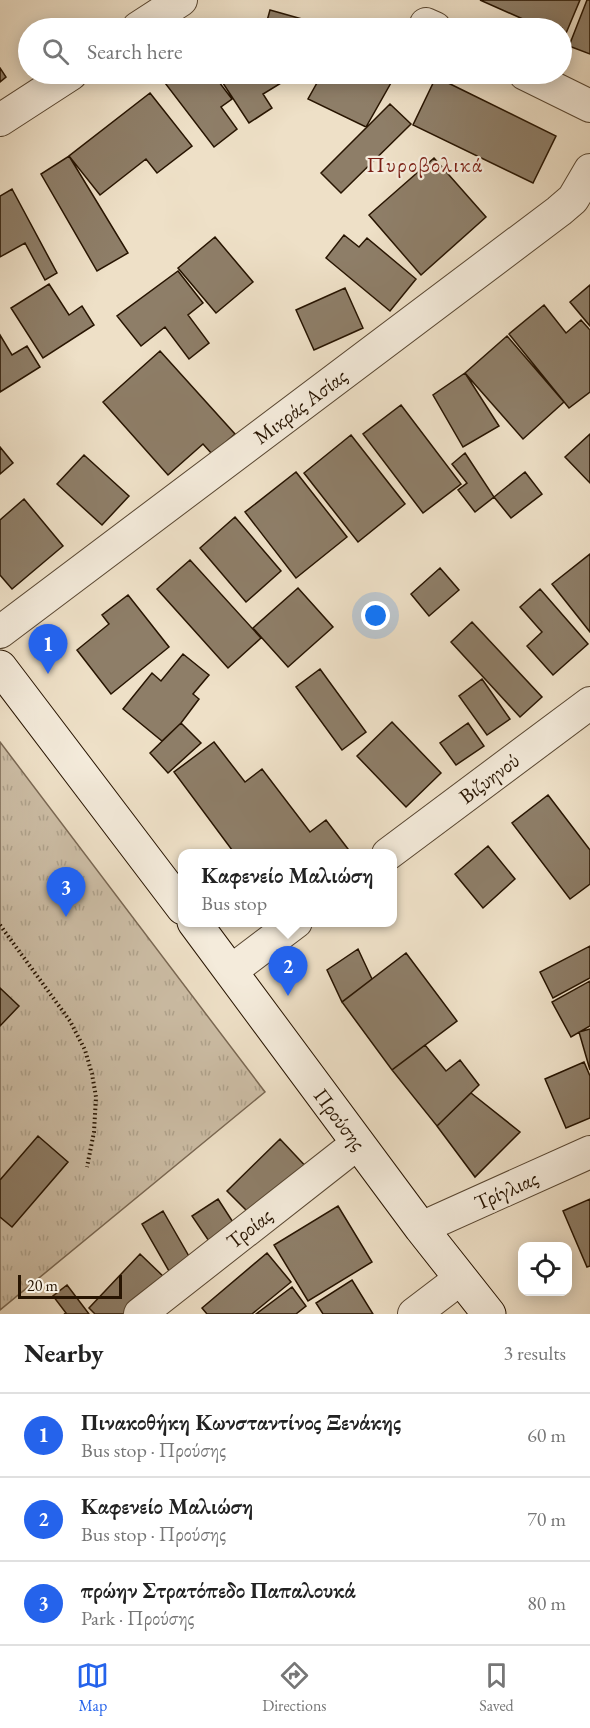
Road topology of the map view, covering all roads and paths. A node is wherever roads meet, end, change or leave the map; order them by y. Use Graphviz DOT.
graph roads {
  1 [pos="181,0"];
  2 [pos="153,18"];
  3 [pos="56,84"];
  4 [pos="545,84"];
  5 [pos="590,106"];
  6 [pos="0,120"];
  7 [pos="590,170"];
  8 [pos="0,632"];
  9 [pos="0,666"];
  10 [pos="590,703"];
  11 [pos="395,849"];
  12 [pos="178,901"];
  13 [pos="0,925"];
  14 [pos="198,927"];
  15 [pos="289,927"];
  16 [pos="231,971"];
  17 [pos="358,1143"];
  18 [pos="590,1152"];
  19 [pos="87,1167"];
  20 [pos="421,1228"];
  21 [pos="460,1279"];
  22 [pos="140,1314"];
  23 [pos="414,1314"];
  24 [pos="489,1314"];
  1 -- 2 [label="street"];
  3 -- 6 [label="street"];
  4 -- 5 [label="street"];
  7 -- 8 [label="street, Μικράς Ασίας"];
  9 -- 12 [label="main road"];
  10 -- 11 [label="street, Βιζυηνού"];
  13 -- 19 [label="path"];
  14 -- 16 [label="main road, Προύσης"];
  15 -- 16 [label="street"];
  16 -- 17 [label="main road, Προύσης"];
  17 -- 20 [label="main road, Προύσης"];
  17 -- 22 [label="street, Τροίας"];
  18 -- 20 [label="street, Τρίγλιας"];
  20 -- 21 [label="main road, Προύσης"];
  21 -- 23 [label="street"];
  21 -- 24 [label="main road, Προύσης"];
}
